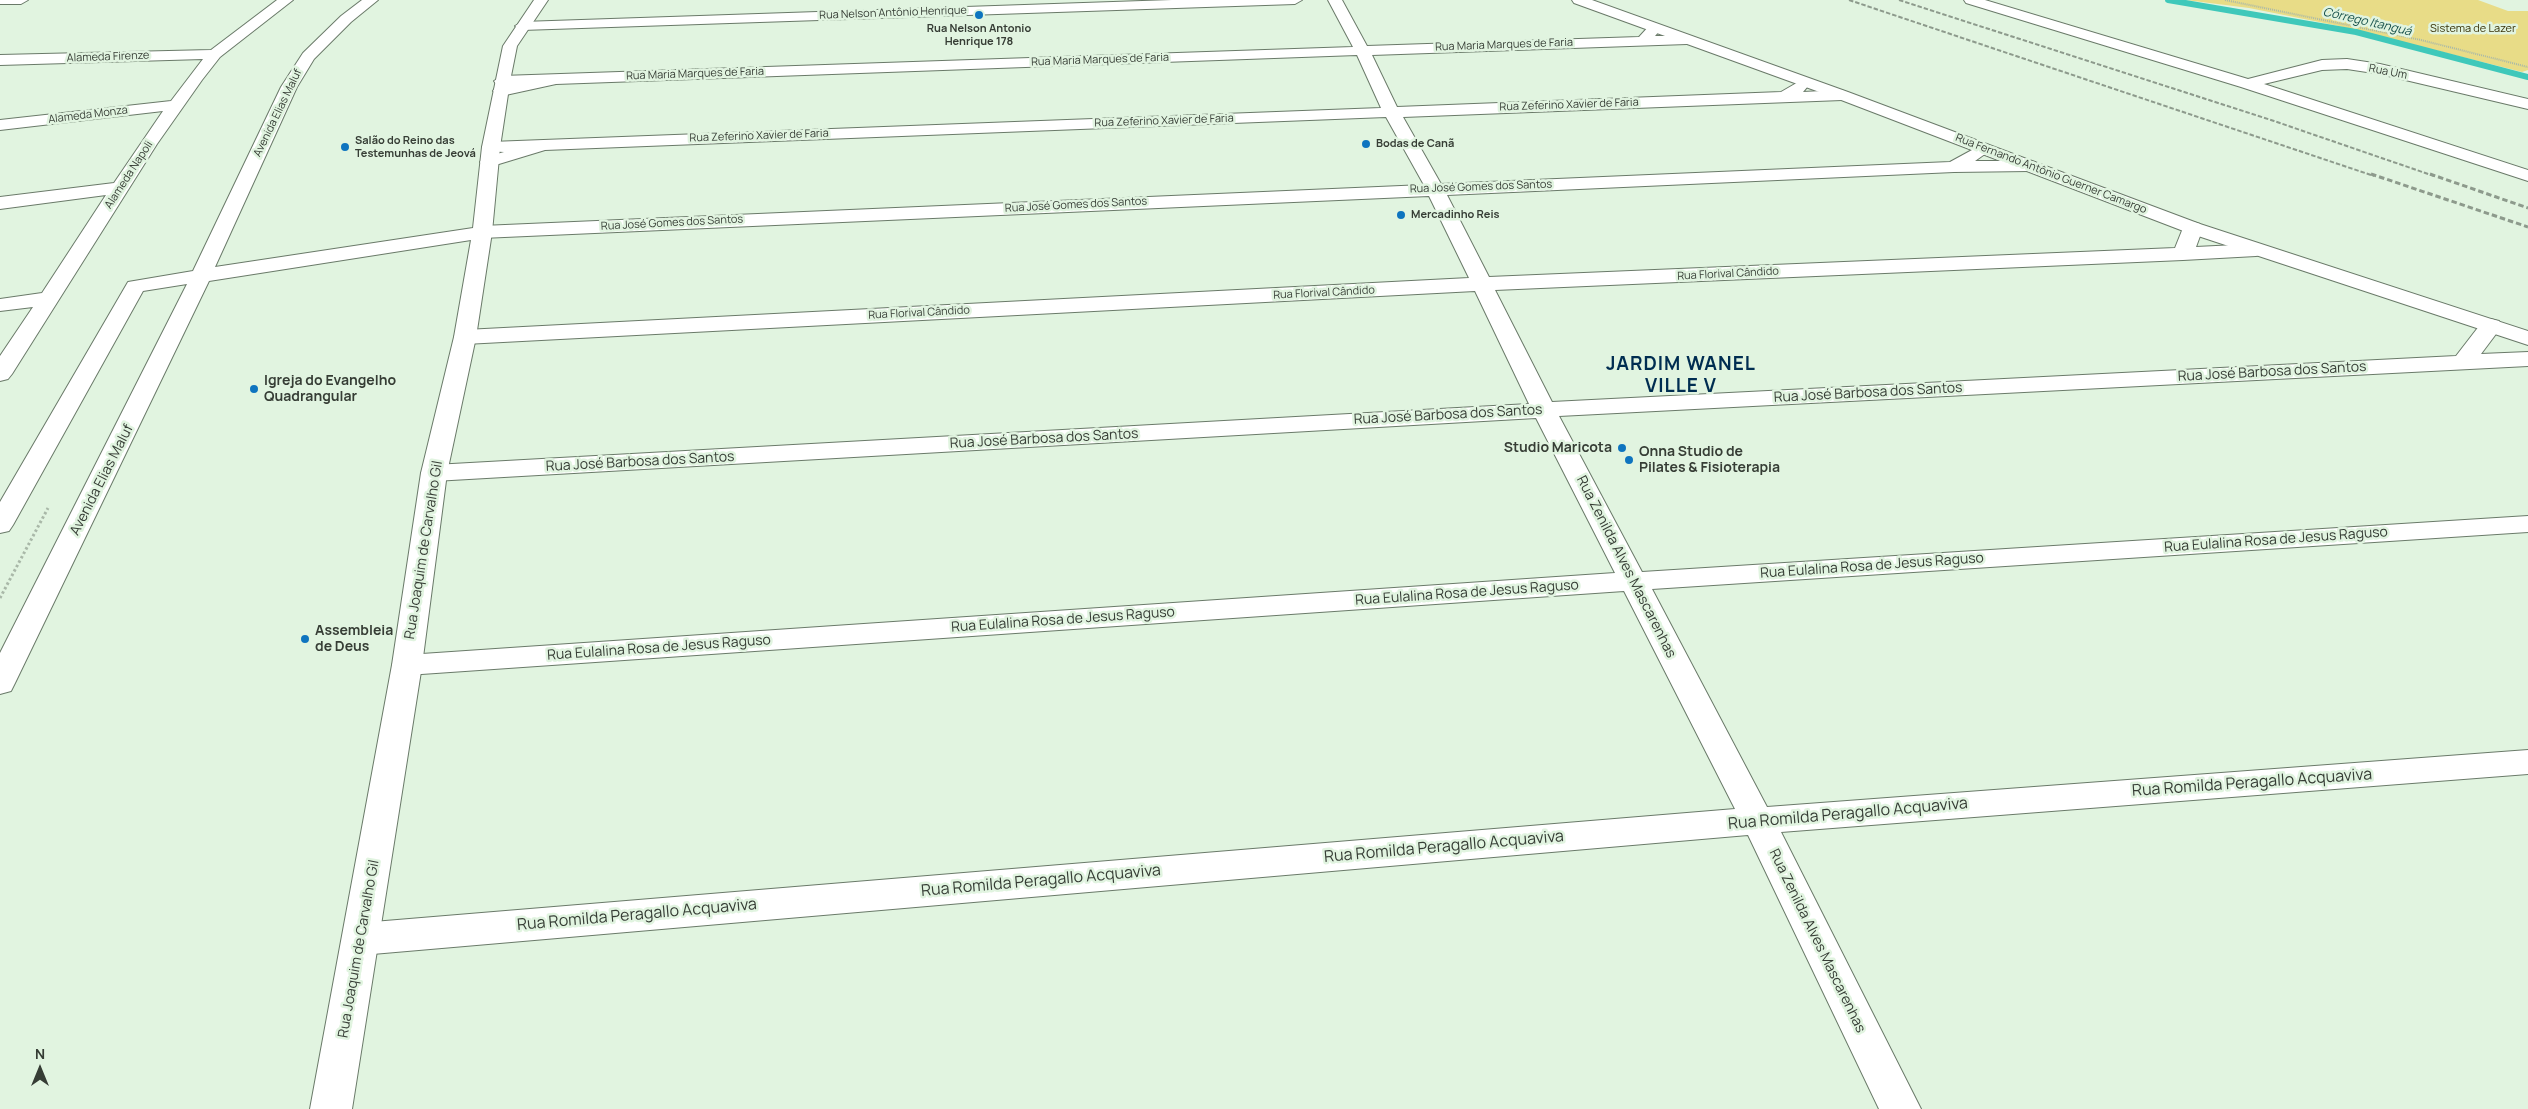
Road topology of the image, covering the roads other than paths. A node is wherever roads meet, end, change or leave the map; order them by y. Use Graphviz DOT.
graph roads {
  1 [pos="0,0"];
  2 [pos="21,0"];
  3 [pos="286,0"];
  4 [pos="371,0"];
  5 [pos="541,0"];
  6 [pos="1295,0"];
  7 [pos="1335,0"];
  8 [pos="1579,0"];
  9 [pos="1971,0"];
  10 [pos="522,26"];
  11 [pos="1649,34"];
  12 [pos="1362,50"];
  13 [pos="216,54"];
  14 [pos="0,60"];
  15 [pos="1806,82"];
  16 [pos="2247,84"];
  17 [pos="502,86"];
  18 [pos="1842,95"];
  19 [pos="1785,97"];
  20 [pos="176,104"];
  21 [pos="2528,104"];
  22 [pos="1391,112"];
  23 [pos="0,125"];
  24 [pos="1983,149"];
  25 [pos="490,154"];
  26 [pos="2029,166"];
  27 [pos="1954,167"];
  28 [pos="2528,176"];
  29 [pos="121,188"];
  30 [pos="1435,188"];
  31 [pos="0,204"];
  32 [pos="2193,228"];
  33 [pos="482,232"];
  34 [pos="2256,250"];
  35 [pos="2183,254"];
  36 [pos="202,275"];
  37 [pos="1482,284"];
  38 [pos="50,298"];
  39 [pos="0,305"];
  40 [pos="2491,326"];
  41 [pos="465,337"];
  42 [pos="2528,338"];
  43 [pos="2528,359"];
  44 [pos="2463,362"];
  45 [pos="0,374"];
  46 [pos="1544,410"];
  47 [pos="434,473"];
  48 [pos="2528,524"];
  49 [pos="0,525"];
  50 [pos="1633,582"];
  51 [pos="407,665"];
  52 [pos="0,683"];
  53 [pos="2528,762"];
  54 [pos="1758,821"];
  55 [pos="361,939"];
  56 [pos="331,1109"];
  57 [pos="1900,1109"];
  1 -- 2 [label="street"];
  3 -- 13 [label="street, Alameda Napoli"];
  4 -- 36 [label="street, Avenida Elias Maluf"];
  5 -- 10 [label="street, Rua Joaquim de Carvalho Gil"];
  6 -- 10 [label="street, Rua Nelson Antônio Henrique"];
  7 -- 12 [label="street, Rua Zenilda Alves Mascarenhas"];
  8 -- 11 [label="street, Rua Fernando Antônio Guerner Camargo"];
  9 -- 16 [label="street"];
  10 -- 17 [label="street, Rua Joaquim de Carvalho Gil"];
  11 -- 12 [label="street, Rua Maria Marques de Faria"];
  11 -- 15 [label="street, Rua Fernando Antônio Guerner Camargo"];
  12 -- 17 [label="street, Rua Maria Marques de Faria"];
  12 -- 22 [label="street, Rua Zenilda Alves Mascarenhas"];
  13 -- 14 [label="street, Alameda Firenze"];
  13 -- 20 [label="street, Alameda Napoli"];
  15 -- 18 [label="street, Rua Fernando Antônio Guerner Camargo"];
  15 -- 19 [label="street"];
  16 -- 21 [label="street, Rua Um"];
  16 -- 28 [label="street"];
  17 -- 25 [label="street, Rua Joaquim de Carvalho Gil"];
  18 -- 19 [label="street, Rua Zeferino Xavier de Faria"];
  18 -- 24 [label="street, Rua Fernando Antônio Guerner Camargo"];
  19 -- 22 [label="street, Rua Zeferino Xavier de Faria"];
  20 -- 23 [label="street, Alameda Monza"];
  20 -- 29 [label="street, Alameda Napoli"];
  22 -- 25 [label="street, Rua Zeferino Xavier de Faria"];
  22 -- 30 [label="street, Rua Zenilda Alves Mascarenhas"];
  24 -- 26 [label="street, Rua Fernando Antônio Guerner Camargo"];
  24 -- 27 [label="street, Rua José Gomes dos Santos"];
  25 -- 33 [label="street, Rua Joaquim de Carvalho Gil"];
  26 -- 27 [label="street, Rua José Gomes dos Santos"];
  26 -- 32 [label="street, Rua Fernando Antônio Guerner Camargo"];
  27 -- 30 [label="street, Rua José Gomes dos Santos"];
  29 -- 31 [label="street"];
  29 -- 38 [label="street, Alameda Napoli"];
  30 -- 33 [label="street, Rua José Gomes dos Santos"];
  30 -- 37 [label="street, Rua Zenilda Alves Mascarenhas"];
  32 -- 34 [label="street, Rua Fernando Antônio Guerner Camargo"];
  32 -- 35 [label="street"];
  33 -- 36 [label="street, Rua José Gomes dos Santos"];
  33 -- 41 [label="street, Rua Joaquim de Carvalho Gil"];
  34 -- 35 [label="street, Rua Florival Cândido"];
  34 -- 40 [label="street, Rua Fernando Antônio Guerner Camargo"];
  35 -- 37 [label="street, Rua Florival Cândido"];
  36 -- 49 [label="street"];
  36 -- 52 [label="street, Avenida Elias Maluf"];
  37 -- 41 [label="street, Rua Florival Cândido"];
  37 -- 46 [label="street, Rua Zenilda Alves Mascarenhas"];
  38 -- 39 [label="street"];
  38 -- 45 [label="street, Alameda Napoli"];
  40 -- 42 [label="street, Rua Fernando Antônio Guerner Camargo"];
  40 -- 44 [label="street"];
  41 -- 47 [label="street, Rua Joaquim de Carvalho Gil"];
  43 -- 44 [label="street, Rua José Barbosa dos Santos"];
  44 -- 46 [label="street, Rua José Barbosa dos Santos"];
  46 -- 47 [label="street, Rua José Barbosa dos Santos"];
  46 -- 50 [label="street, Rua Zenilda Alves Mascarenhas"];
  47 -- 51 [label="street, Rua Joaquim de Carvalho Gil"];
  48 -- 50 [label="street, Rua Eulalina Rosa de Jesus Raguso"];
  50 -- 51 [label="street, Rua Eulalina Rosa de Jesus Raguso"];
  50 -- 54 [label="street, Rua Zenilda Alves Mascarenhas"];
  51 -- 55 [label="street, Rua Joaquim de Carvalho Gil"];
  53 -- 54 [label="street, Rua Romilda Peragallo Acquaviva"];
  54 -- 55 [label="street, Rua Romilda Peragallo Acquaviva"];
  54 -- 57 [label="street, Rua Zenilda Alves Mascarenhas"];
  55 -- 56 [label="street, Rua Joaquim de Carvalho Gil"];
}
